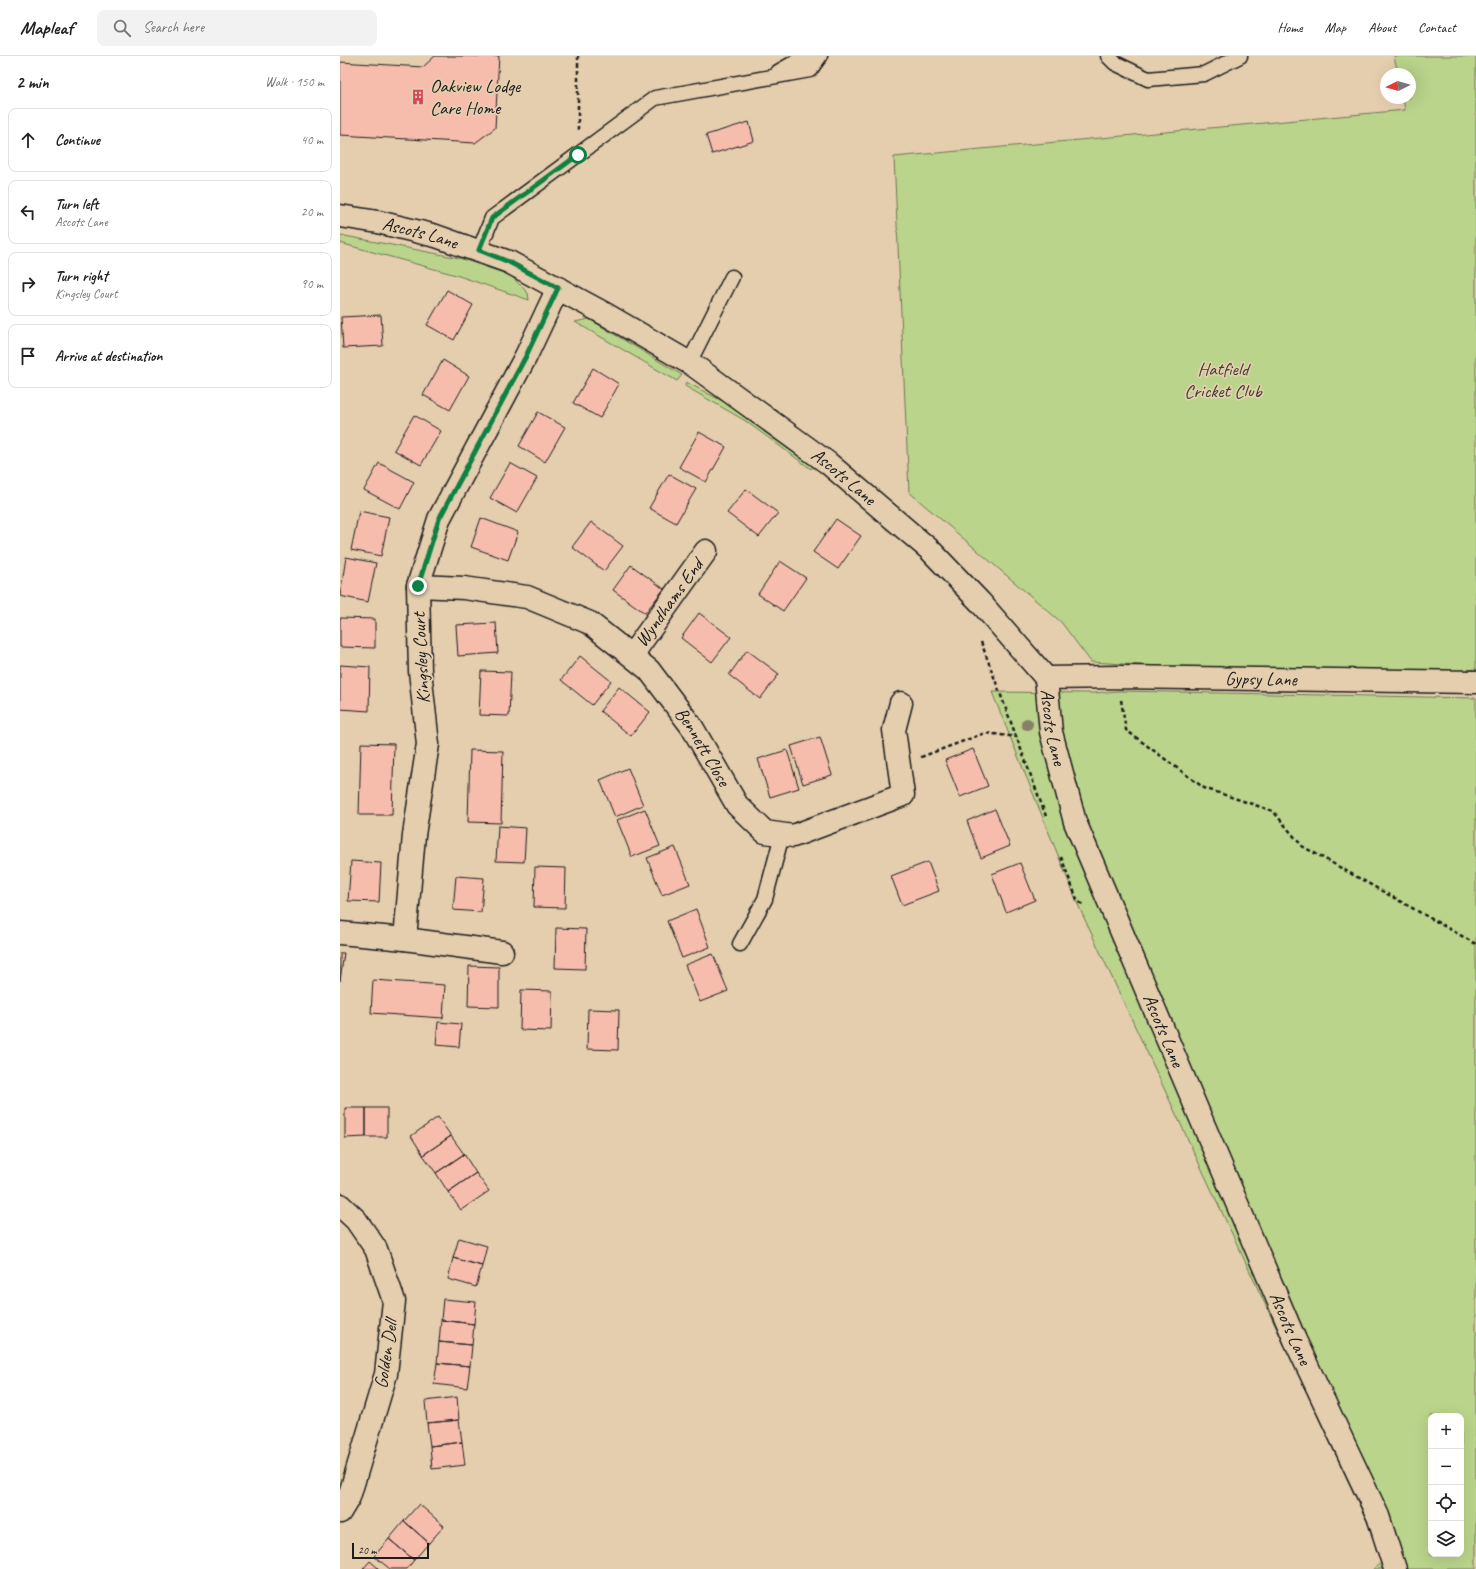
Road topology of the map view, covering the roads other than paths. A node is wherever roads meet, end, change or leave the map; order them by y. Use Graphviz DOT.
graph roads {
  1 [pos="806,56"];
  2 [pos="820,56"];
  3 [pos="1108,56"];
  4 [pos="1240,56"];
  5 [pos="764,80"];
  6 [pos="340,216"];
  7 [pos="479,250"];
  8 [pos="732,277"];
  9 [pos="558,288"];
  10 [pos="689,363"];
  11 [pos="706,551"];
  12 [pos="418,586"];
  13 [pos="632,655"];
  14 [pos="1046,678"];
  15 [pos="1476,682"];
  16 [pos="901,703"];
  17 [pos="782,835"];
  18 [pos="340,933"];
  19 [pos="405,939"];
  20 [pos="740,944"];
  21 [pos="502,952"];
  22 [pos="340,1205"];
  23 [pos="349,1465"];
  24 [pos="340,1512"];
  25 [pos="1395,1569"];
  1 -- 5 [label="lane"];
  2 -- 5 [label="lane"];
  3 -- 4 [label="lane"];
  5 -- 7 [label="lane"];
  6 -- 7 [label="street, Ascots Lane"];
  7 -- 9 [label="street, Ascots Lane"];
  8 -- 10 [label="lane"];
  9 -- 10 [label="street, Ascots Lane"];
  9 -- 12 [label="street, Kingsley Court"];
  10 -- 14 [label="street, Ascots Lane"];
  11 -- 13 [label="street, Wyndhams End"];
  12 -- 13 [label="street, Bennett Close"];
  12 -- 19 [label="street, Kingsley Court"];
  13 -- 17 [label="street, Bennett Close"];
  14 -- 15 [label="street, Gypsy Lane"];
  14 -- 25 [label="street, Ascots Lane"];
  16 -- 17 [label="street, Bennett Close"];
  17 -- 20 [label="lane"];
  18 -- 19 [label="street"];
  19 -- 21 [label="street"];
  22 -- 23 [label="street, Golden Dell"];
  23 -- 24 [label="street, Golden Dell"];
}
